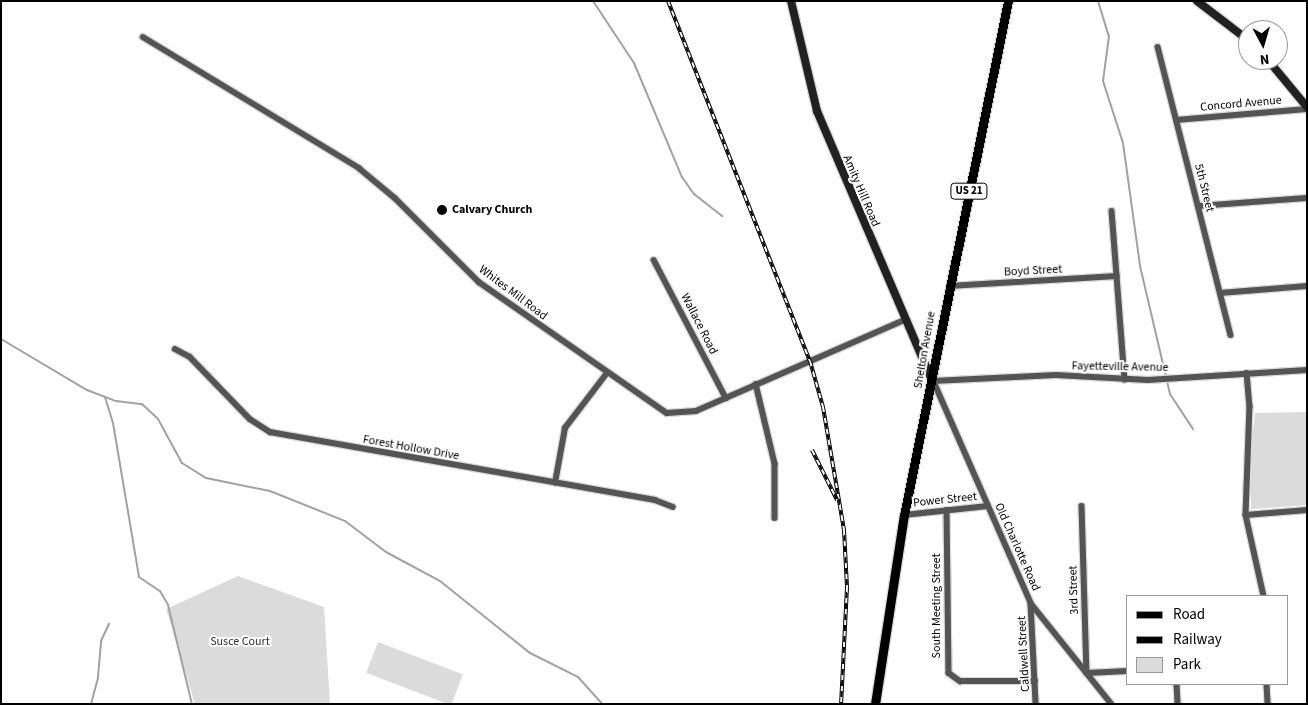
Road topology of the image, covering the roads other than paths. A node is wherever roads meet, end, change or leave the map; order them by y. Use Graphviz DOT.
graph roads {
  1 [pos="791,1"];
  2 [pos="1008,1"];
  3 [pos="1197,1"];
  4 [pos="1238,32"];
  5 [pos="143,37"];
  6 [pos="1158,47"];
  7 [pos="1276,70"];
  8 [pos="1307,108"];
  9 [pos="1176,120"];
  10 [pos="1307,198"];
  11 [pos="1198,206"];
  12 [pos="1112,211"];
  13 [pos="654,260"];
  14 [pos="1117,276"];
  15 [pos="949,286"];
  16 [pos="1307,286"];
  17 [pos="1220,293"];
  18 [pos="904,320"];
  19 [pos="1230,335"];
  20 [pos="175,349"];
  21 [pos="1307,370"];
  22 [pos="607,373"];
  23 [pos="1247,373"];
  24 [pos="1125,379"];
  25 [pos="933,381"];
  26 [pos="756,384"];
  27 [pos="726,398"];
  28 [pos="556,483"];
  29 [pos="673,506"];
  30 [pos="988,506"];
  31 [pos="1082,506"];
  32 [pos="946,510"];
  33 [pos="1307,510"];
  34 [pos="904,515"];
  35 [pos="1246,515"];
  36 [pos="775,518"];
  37 [pos="1264,595"];
  38 [pos="1032,604"];
  39 [pos="1126,671"];
  40 [pos="1087,674"];
  41 [pos="1035,681"];
  42 [pos="1177,685"];
  43 [pos="1267,685"];
  44 [pos="876,704"];
  45 [pos="1036,704"];
  46 [pos="1111,704"];
  47 [pos="1178,704"];
  48 [pos="1268,704"];
  1 -- 18 [label="street, Amity Hill Road"];
  2 -- 15 [label="main road, Shelton Avenue / US 21"];
  3 -- 4 [label="street"];
  5 -- 22 [label="street, Whites Mill Road"];
  6 -- 9 [label="street, 5th Street"];
  7 -- 8 [label="street"];
  8 -- 9 [label="street, Concord Avenue"];
  9 -- 11 [label="street, 5th Street"];
  10 -- 11 [label="street"];
  11 -- 17 [label="street, 5th Street"];
  12 -- 14 [label="street"];
  13 -- 27 [label="street, Wallace Road"];
  14 -- 15 [label="street, Boyd Street"];
  14 -- 24 [label="street"];
  15 -- 25 [label="main road, Shelton Avenue / US 21"];
  16 -- 17 [label="street"];
  17 -- 19 [label="street, 5th Street"];
  18 -- 25 [label="street, Amity Hill Road"];
  18 -- 26 [label="street, Whites Mill Road"];
  20 -- 28 [label="street, Forest Hollow Drive"];
  21 -- 23 [label="street, Fayetteville Avenue"];
  22 -- 27 [label="street, Whites Mill Road"];
  22 -- 28 [label="street"];
  23 -- 24 [label="street, Fayetteville Avenue"];
  23 -- 35 [label="street"];
  24 -- 25 [label="street, Fayetteville Avenue"];
  25 -- 30 [label="street, Old Charlotte Road"];
  25 -- 34 [label="main road, Shelton Avenue / US 21"];
  26 -- 27 [label="street, Whites Mill Road"];
  26 -- 36 [label="street"];
  28 -- 29 [label="street, Forest Hollow Drive"];
  30 -- 32 [label="street, Power Street"];
  30 -- 38 [label="street, Old Charlotte Road"];
  31 -- 40 [label="street, 3rd Street"];
  32 -- 34 [label="street, Power Street"];
  32 -- 41 [label="street, South Meeting Street"];
  33 -- 35 [label="street"];
  34 -- 44 [label="main road, Shelton Avenue / US 21"];
  35 -- 37 [label="street"];
  38 -- 40 [label="street, Old Charlotte Road"];
  38 -- 41 [label="street, Caldwell Street"];
  39 -- 40 [label="street"];
  40 -- 46 [label="street, Old Charlotte Road"];
  41 -- 45 [label="street, Caldwell Street"];
  42 -- 47 [label="street"];
  43 -- 48 [label="street"];
}
